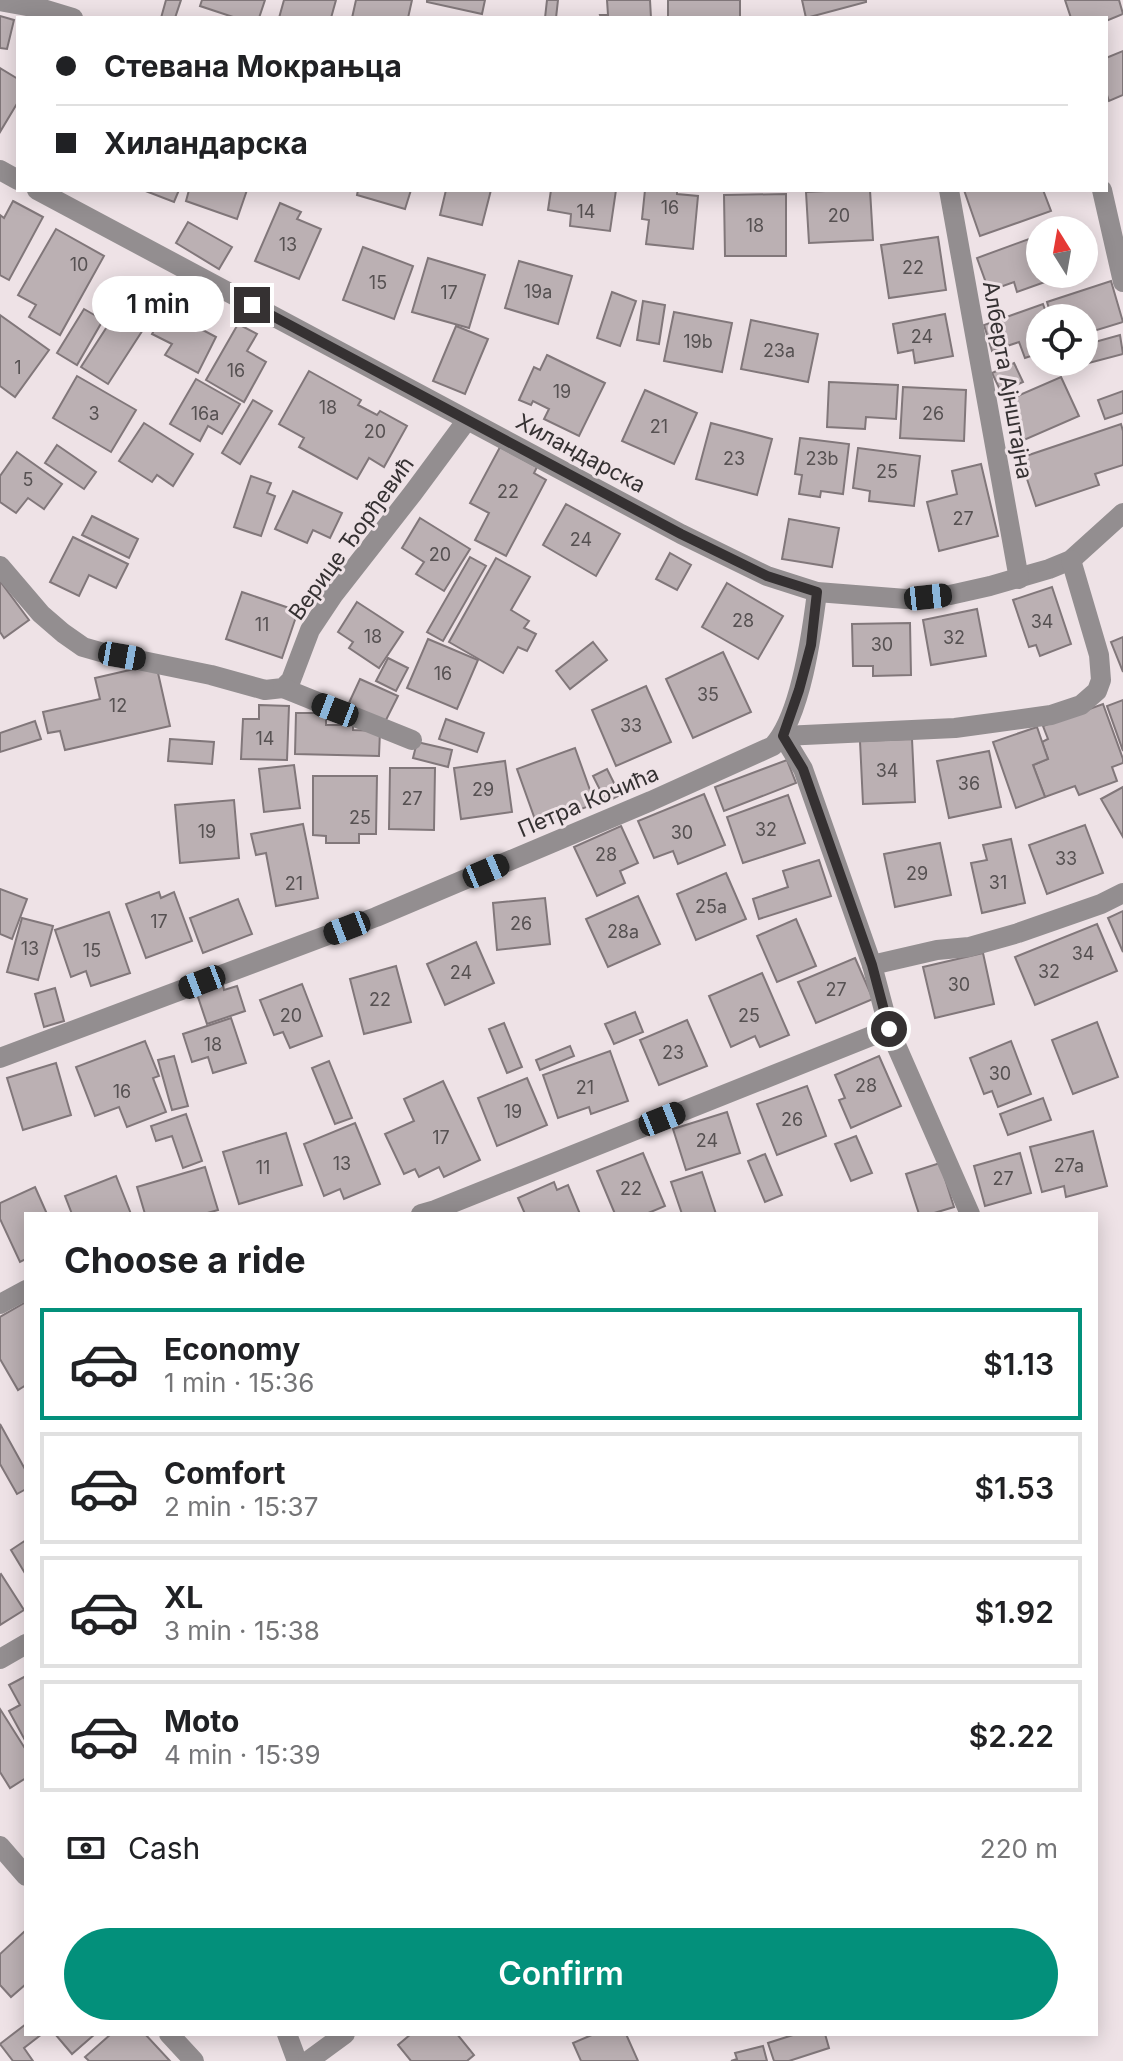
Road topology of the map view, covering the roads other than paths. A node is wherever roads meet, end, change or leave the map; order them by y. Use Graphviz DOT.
graph roads {
  1 [pos="0,1"];
  2 [pos="66,16"];
  3 [pos="41,192"];
  4 [pos="949,192"];
  5 [pos="1102,192"];
  6 [pos="1123,282"];
  7 [pos="467,420"];
  8 [pos="1123,513"];
  9 [pos="1071,560"];
  10 [pos="0,566"];
  11 [pos="1019,579"];
  12 [pos="817,592"];
  13 [pos="283,688"];
  14 [pos="783,736"];
  15 [pos="412,740"];
  16 [pos="1123,893"];
  17 [pos="872,965"];
  18 [pos="889,1029"];
  19 [pos="0,1058"];
  20 [pos="427,1212"];
  21 [pos="969,1212"];
  22 [pos="24,1291"];
  23 [pos="0,1304"];
  24 [pos="24,1645"];
  25 [pos="0,1659"];
  26 [pos="0,1846"];
  27 [pos="24,1874"];
  28 [pos="171,2036"];
  29 [pos="288,2036"];
  30 [pos="342,2036"];
  31 [pos="194,2061"];
  32 [pos="297,2061"];
  33 [pos="308,2061"];
  1 -- 2 [label="street"];
  3 -- 7 [label="street, Хиландарска"];
  4 -- 11 [label="street, Алберта Ајнштајна"];
  5 -- 6 [label="street"];
  7 -- 12 [label="street, Хиландарска"];
  7 -- 13 [label="street, Верице Ђорђевић"];
  8 -- 9 [label="street, Хиландарска"];
  9 -- 11 [label="street, Хиландарска"];
  9 -- 14 [label="street"];
  10 -- 13 [label="street"];
  11 -- 12 [label="street, Хиландарска"];
  12 -- 14 [label="street"];
  13 -- 15 [label="street"];
  14 -- 17 [label="street"];
  14 -- 19 [label="street, Петра Кочића"];
  16 -- 17 [label="street"];
  17 -- 18 [label="street"];
  18 -- 20 [label="street"];
  18 -- 21 [label="street"];
  22 -- 23 [label="street"];
  24 -- 25 [label="street"];
  26 -- 27 [label="street"];
  28 -- 31 [label="street"];
  29 -- 32 [label="street"];
  30 -- 33 [label="street"];
}
